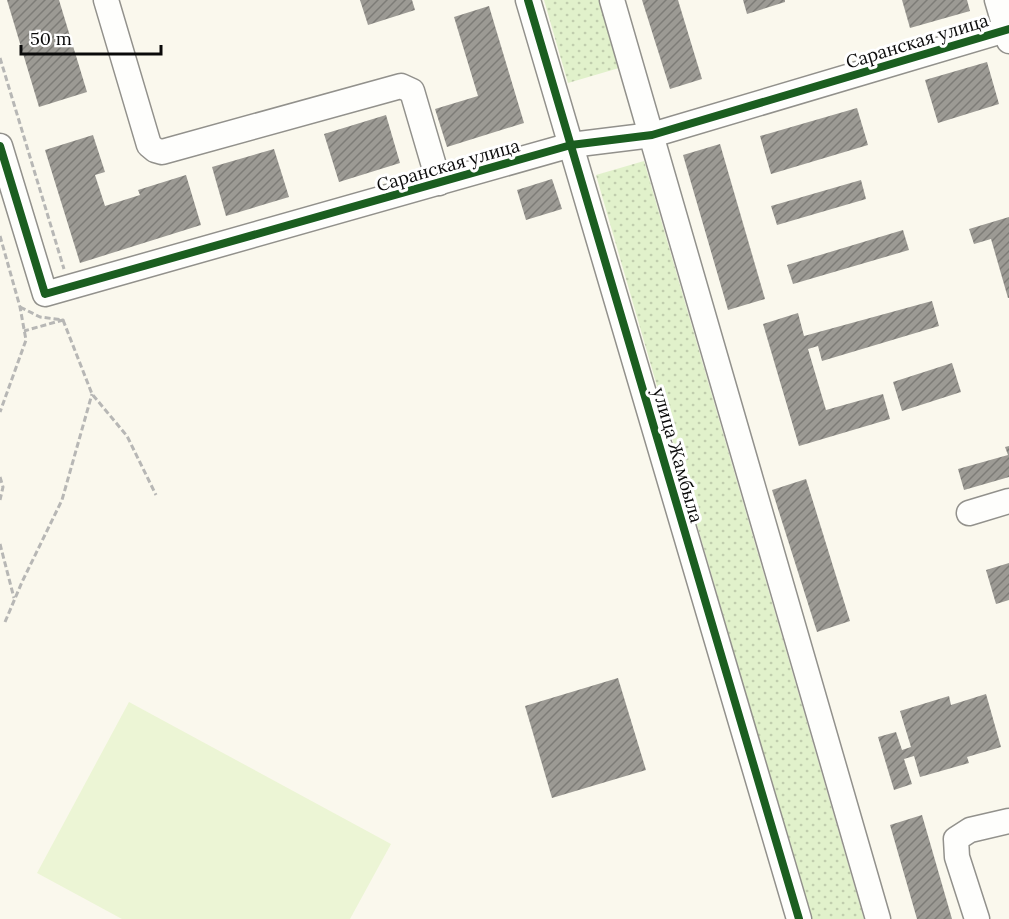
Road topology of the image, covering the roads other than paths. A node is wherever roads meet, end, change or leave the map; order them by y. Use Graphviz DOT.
graph roads {
  1 [pos="106,0"];
  2 [pos="528,0"];
  3 [pos="612,0"];
  4 [pos="997,0"];
  5 [pos="1008,34"];
  6 [pos="652,135"];
  7 [pos="0,146"];
  8 [pos="571,146"];
  9 [pos="439,183"];
  10 [pos="1009,501"];
  11 [pos="969,513"];
  12 [pos="1009,821"];
  13 [pos="799,919"];
  14 [pos="878,919"];
  15 [pos="977,919"];
  1 -- 9 [label="street"];
  2 -- 8 [label="street, улица Жамбыла"];
  3 -- 6 [label="street"];
  4 -- 5 [label="street, Саранская улица"];
  5 -- 6 [label="street, Саранская улица"];
  6 -- 8 [label="street, Саранская улица"];
  6 -- 14 [label="street"];
  7 -- 9 [label="street, Саранская улица"];
  8 -- 9 [label="street, Саранская улица"];
  8 -- 13 [label="street, улица Жамбыла"];
  10 -- 11 [label="street"];
  12 -- 15 [label="street"];
}
